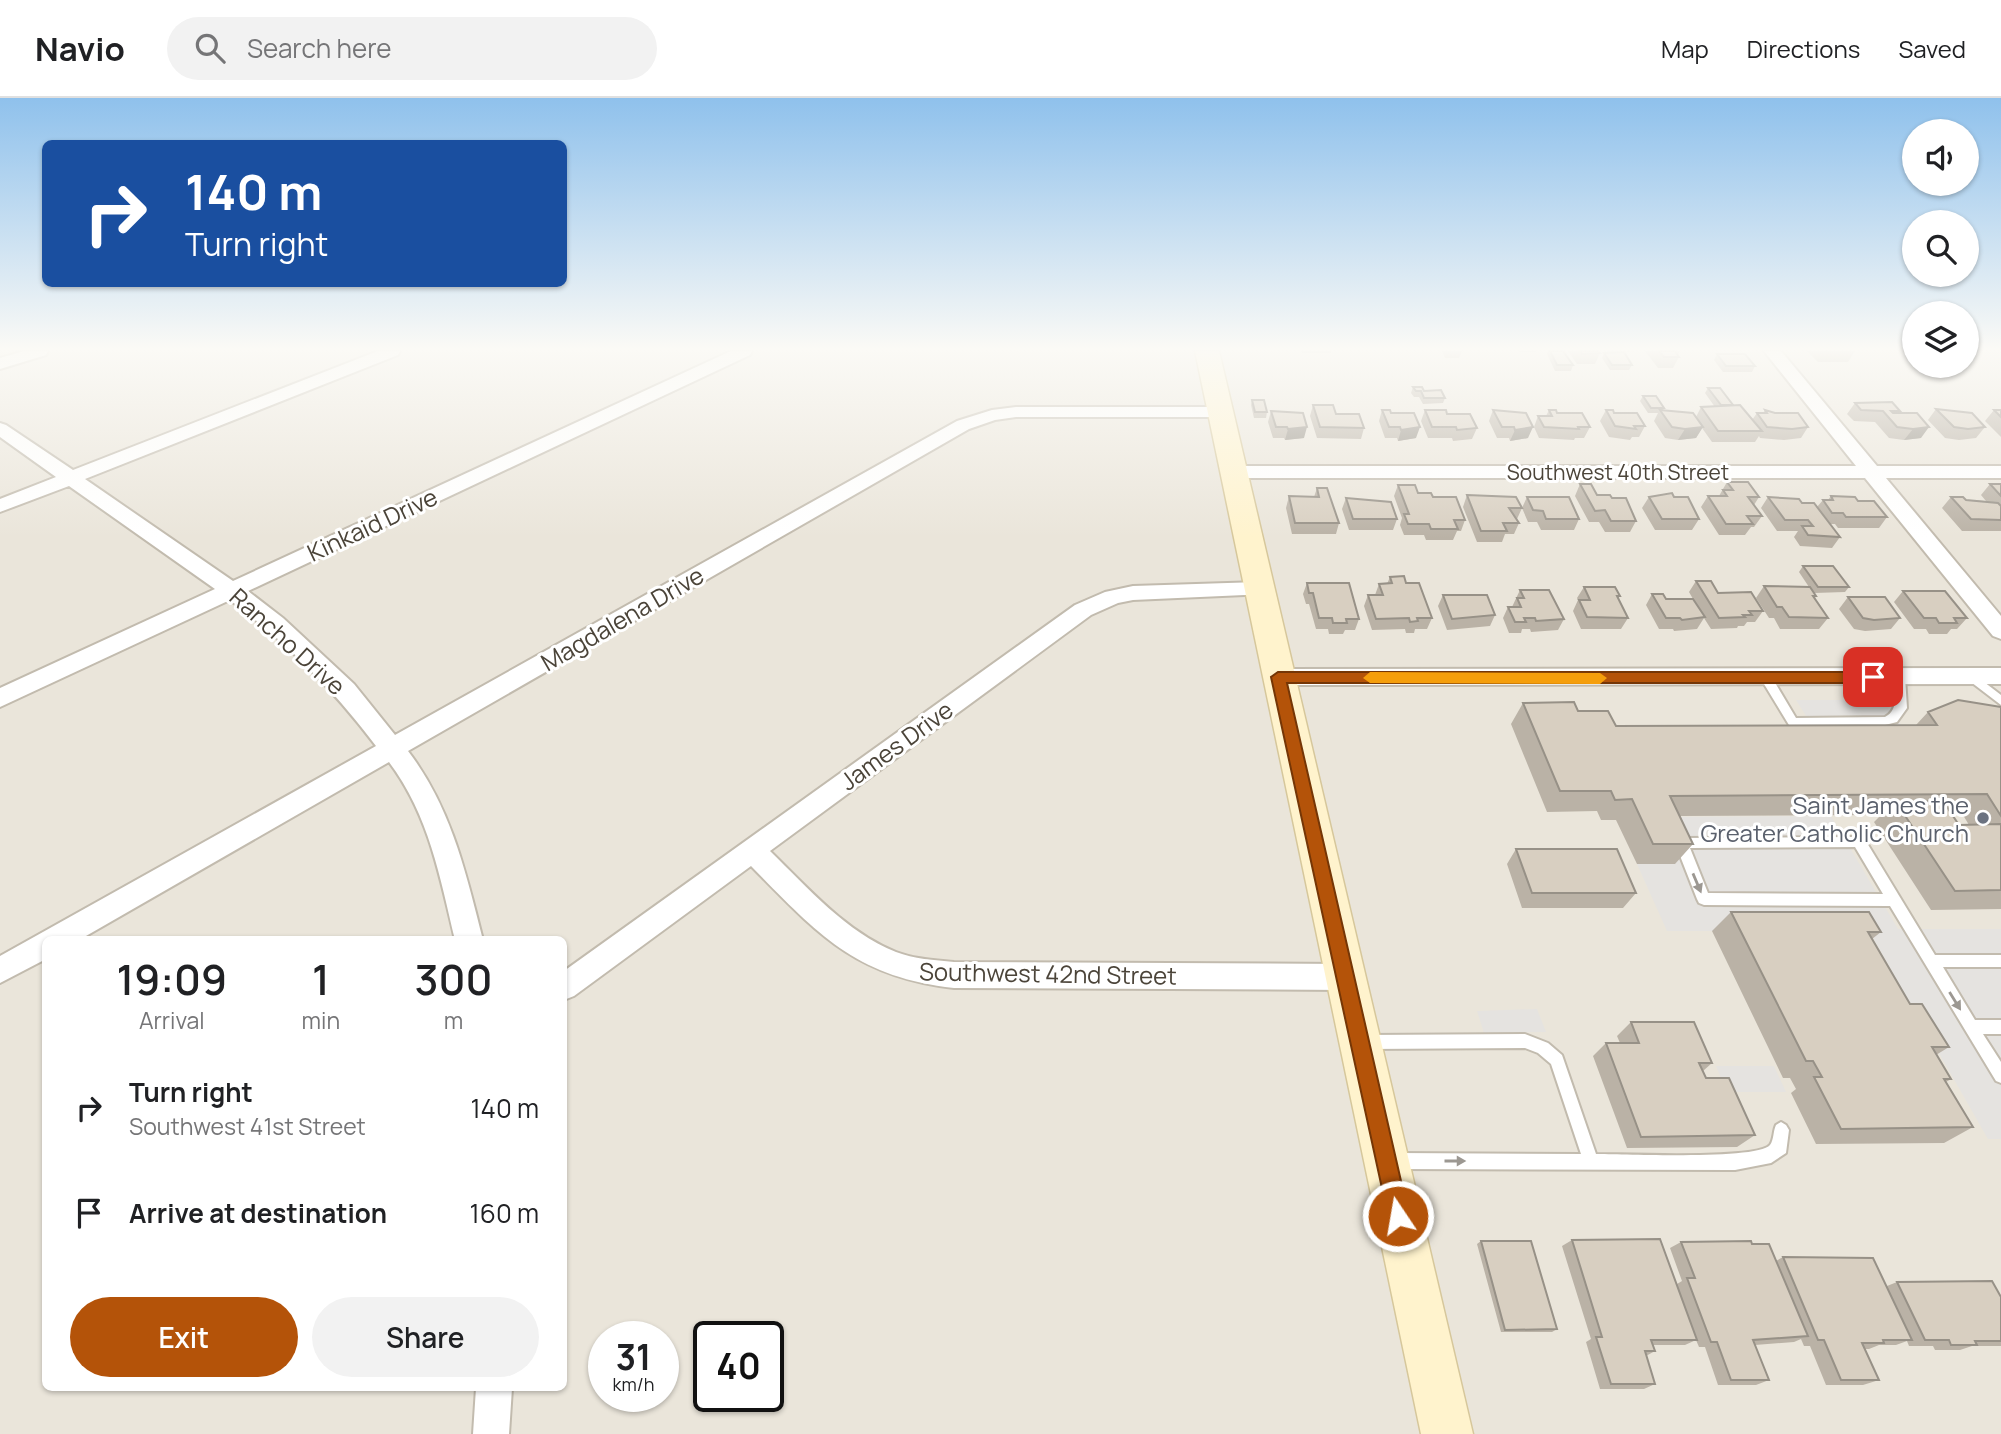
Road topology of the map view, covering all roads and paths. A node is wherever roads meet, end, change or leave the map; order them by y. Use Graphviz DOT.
graph roads {
  1 [pos="234,413"];
  2 [pos="610,413"];
  3 [pos="1009,413"];
  4 [pos="1221,413"];
  5 [pos="1824,413"];
  6 [pos="0,429"];
  7 [pos="1234,472"];
  8 [pos="1872,472"];
  9 [pos="2001,472"];
  10 [pos="71,478"];
  11 [pos="0,506"];
  12 [pos="1259,589"];
  13 [pos="232,590"];
  14 [pos="2001,631"];
  15 [pos="1278,677"];
  16 [pos="1899,677"];
  17 [pos="1768,678"];
  18 [pos="1999,691"];
  19 [pos="0,698"];
  20 [pos="2000,719"];
  21 [pos="393,748"];
  22 [pos="752,850"];
  23 [pos="1894,900"];
  24 [pos="61,936"];
  25 [pos="468,936"];
  26 [pos="42,947"];
  27 [pos="1931,961"];
  28 [pos="2001,961"];
  29 [pos="0,970"];
  30 [pos="1346,977"];
  31 [pos="567,985"];
  32 [pos="1971,1027"];
  33 [pos="2001,1027"];
  34 [pos="1360,1042"];
  35 [pos="2001,1076"];
  36 [pos="1781,1130"];
  37 [pos="1386,1161"];
  38 [pos="1591,1161"];
  39 [pos="494,1391"];
  40 [pos="491,1434"];
  41 [pos="1447,1434"];
  1 -- 10 [label="street"];
  2 -- 13 [label="street, Kinkaid Drive"];
  3 -- 21 [label="street, Magdalena Drive"];
  4 -- 7 [label="street"];
  5 -- 8 [label="street"];
  6 -- 10 [label="street, Rancho Drive"];
  7 -- 8 [label="street, Southwest 40th Street"];
  7 -- 12 [label="street"];
  8 -- 9 [label="street, Southwest 40th Street"];
  8 -- 14 [label="street"];
  10 -- 11 [label="street"];
  10 -- 13 [label="street, Rancho Drive"];
  12 -- 15 [label="street"];
  12 -- 22 [label="street, James Drive"];
  13 -- 19 [label="street, Kinkaid Drive"];
  13 -- 21 [label="street, Rancho Drive"];
  15 -- 17 [label="street"];
  15 -- 30 [label="street"];
  16 -- 17 [label="street"];
  16 -- 17 [label="lane"];
  16 -- 18 [label="street"];
  18 -- 20 [label="lane"];
  21 -- 24 [label="street, Magdalena Drive"];
  21 -- 25 [label="street, Rancho Drive"];
  22 -- 30 [label="street, Southwest 42nd Street"];
  22 -- 31 [label="street, James Drive"];
  23 -- 23 [label="lane, one-way"];
  23 -- 27 [label="lane"];
  26 -- 29 [label="street"];
  27 -- 28 [label="lane"];
  27 -- 32 [label="lane, one-way"];
  30 -- 34 [label="street"];
  32 -- 33 [label="lane"];
  32 -- 35 [label="lane"];
  34 -- 37 [label="street"];
  34 -- 38 [label="lane"];
  36 -- 38 [label="lane"];
  37 -- 38 [label="lane, one-way"];
  37 -- 41 [label="street"];
  39 -- 40 [label="street"];
}
